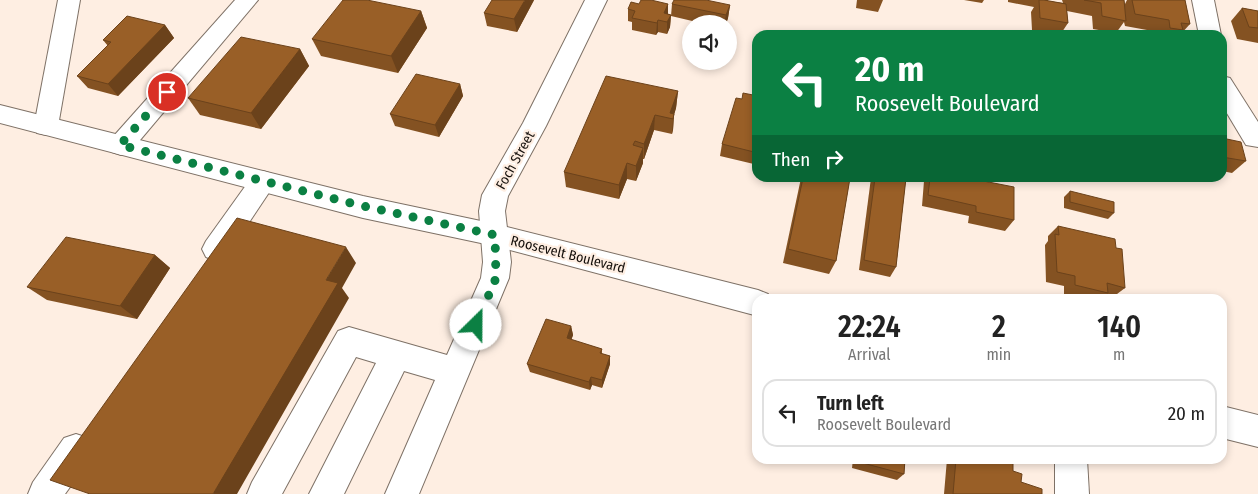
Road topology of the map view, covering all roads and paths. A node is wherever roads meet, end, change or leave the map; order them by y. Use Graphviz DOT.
graph roads {
  1 [pos="69,0"];
  2 [pos="247,0"];
  3 [pos="596,0"];
  4 [pos="1203,0"];
  5 [pos="1209,30"];
  6 [pos="1227,92"];
  7 [pos="0,114"];
  8 [pos="46,126"];
  9 [pos="1257,143"];
  10 [pos="120,145"];
  11 [pos="263,181"];
  12 [pos="495,235"];
  13 [pos="202,270"];
  14 [pos="752,301"];
  15 [pos="396,355"];
  16 [pos="456,372"];
  17 [pos="1227,423"];
  18 [pos="90,430"];
  19 [pos="1258,431"];
  20 [pos="1071,464"];
  21 [pos="45,494"];
  22 [pos="264,494"];
  23 [pos="326,494"];
  24 [pos="402,494"];
  25 [pos="1072,494"];
  1 -- 8 [label="street"];
  2 -- 10 [label="street"];
  3 -- 12 [label="street, Foch Street"];
  4 -- 5 [label="street"];
  6 -- 9 [label="street"];
  7 -- 8 [label="street, Roosevelt Boulevard"];
  8 -- 10 [label="street, Roosevelt Boulevard"];
  10 -- 11 [label="street, Roosevelt Boulevard"];
  11 -- 12 [label="street, Roosevelt Boulevard"];
  11 -- 13 [label="street"];
  12 -- 14 [label="street, Roosevelt Boulevard"];
  12 -- 16 [label="street, Foch Street"];
  15 -- 16 [label="street"];
  15 -- 22 [label="street"];
  15 -- 23 [label="street"];
  16 -- 24 [label="street, Foch Street"];
  17 -- 19 [label="street"];
  18 -- 21 [label="street"];
  20 -- 25 [label="street"];
}
